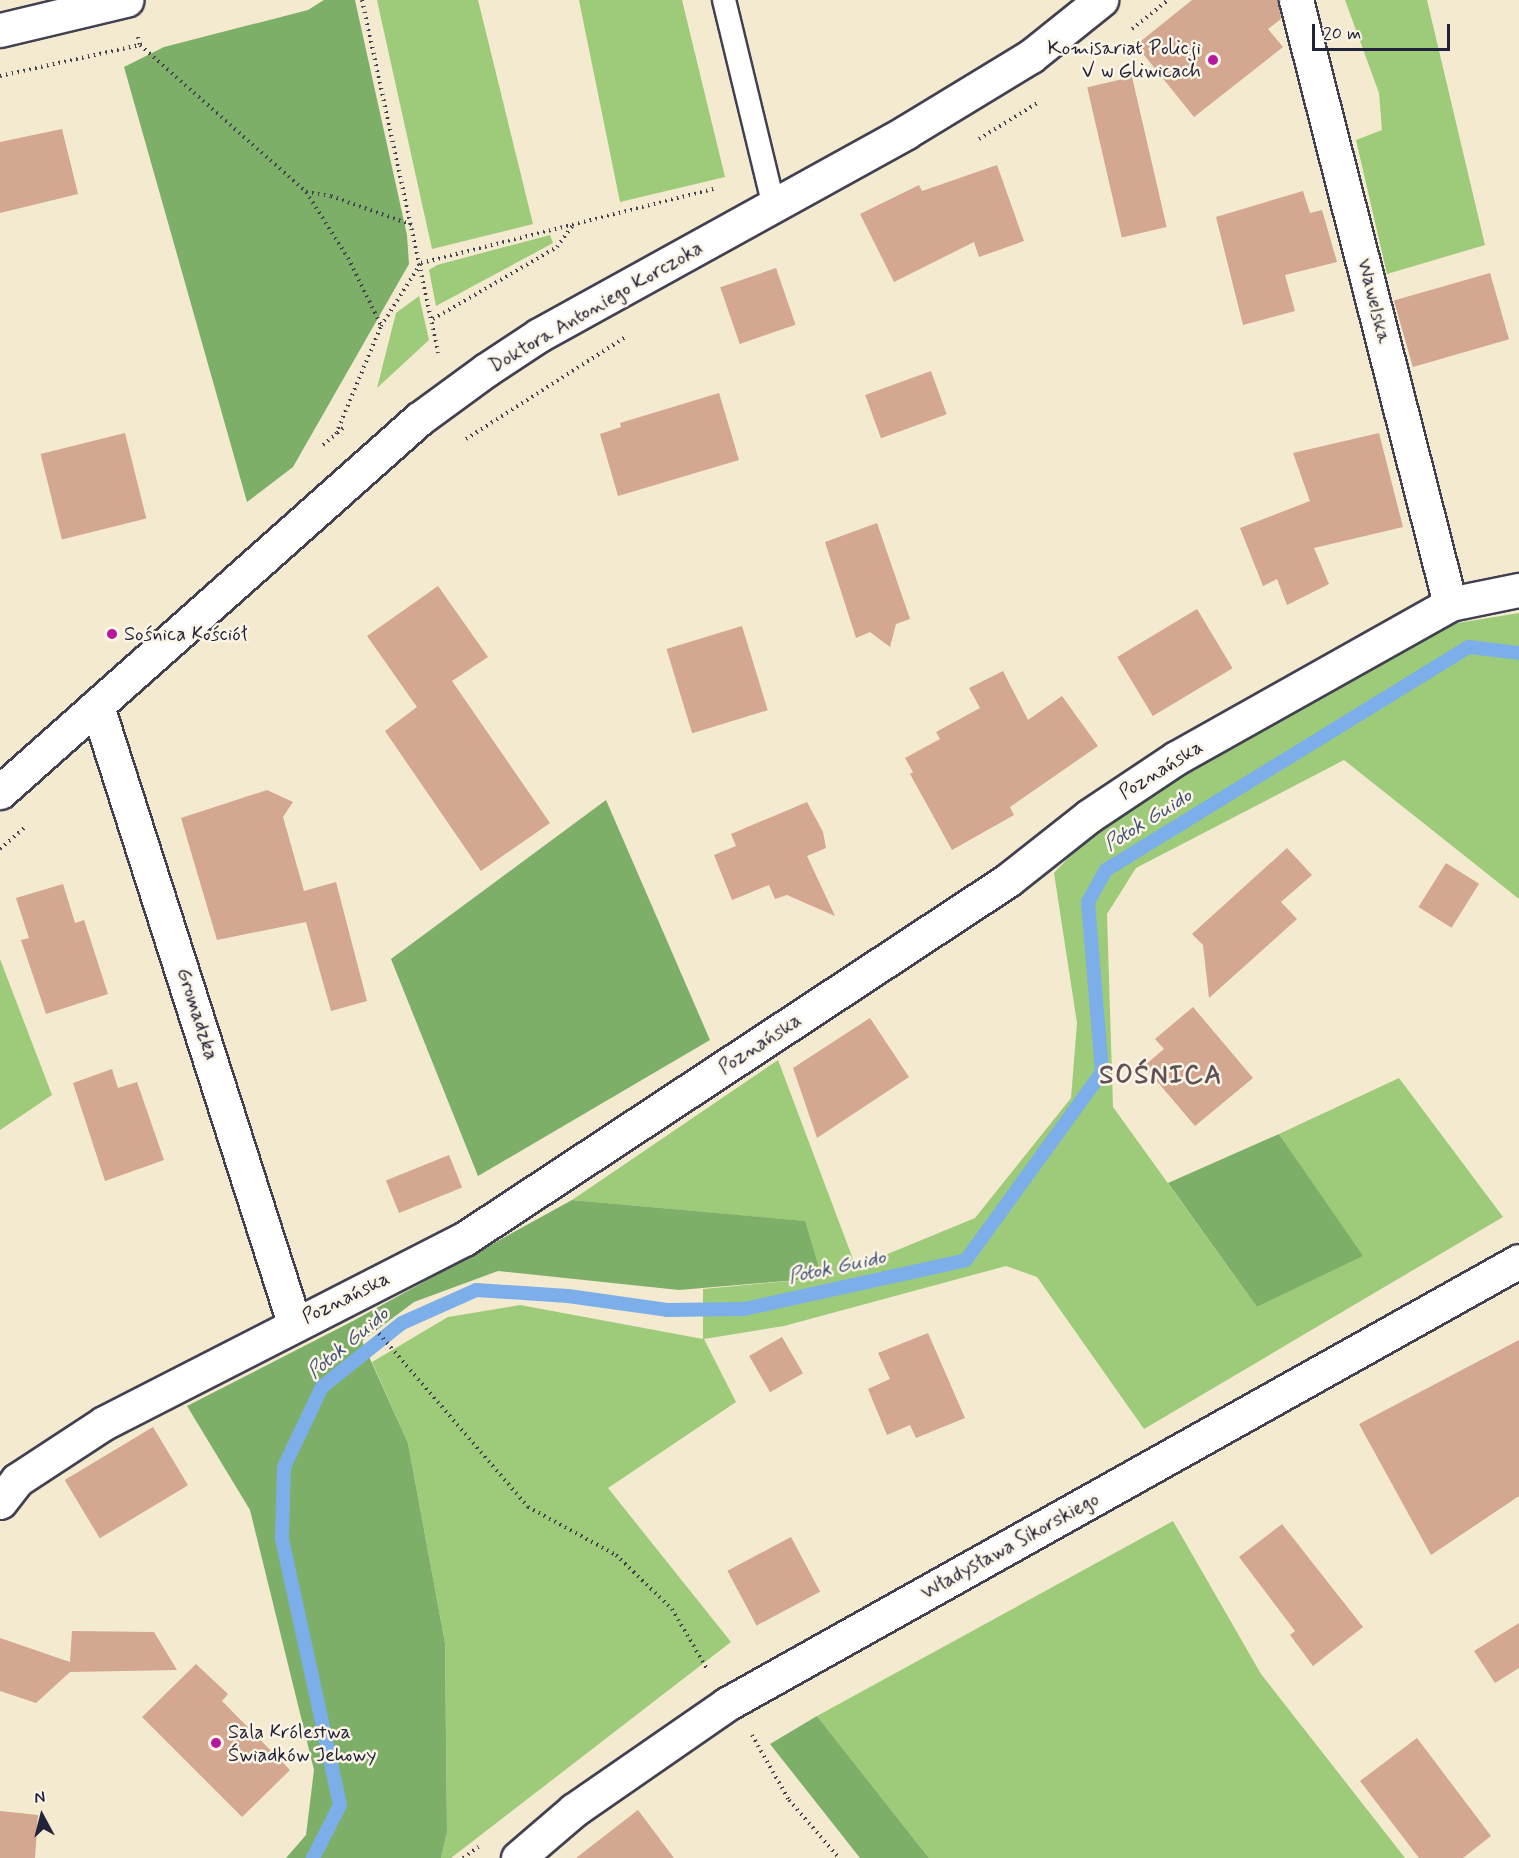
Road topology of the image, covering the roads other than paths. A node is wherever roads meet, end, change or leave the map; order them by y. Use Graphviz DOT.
graph roads {
  1 [pos="126,0"];
  2 [pos="724,0"];
  3 [pos="1101,0"];
  4 [pos="1296,0"];
  5 [pos="0,30"];
  6 [pos="774,207"];
  7 [pos="1519,590"];
  8 [pos="1450,604"];
  9 [pos="97,706"];
  10 [pos="0,792"];
  11 [pos="1519,1261"];
  12 [pos="294,1323"];
  13 [pos="0,1502"];
  14 [pos="518,1858"];
  1 -- 5 [label="street"];
  2 -- 6 [label="lane"];
  3 -- 6 [label="street, Doktora Antoniego Korczoka"];
  4 -- 8 [label="street, Wawelska"];
  6 -- 9 [label="street, Doktora Antoniego Korczoka"];
  7 -- 8 [label="street, Poznańska"];
  8 -- 12 [label="street, Poznańska"];
  9 -- 10 [label="street, Doktora Antoniego Korczoka"];
  9 -- 12 [label="street, Gromadzka"];
  11 -- 14 [label="street, Władysława Sikorskiego"];
  12 -- 13 [label="street, Poznańska"];
}
